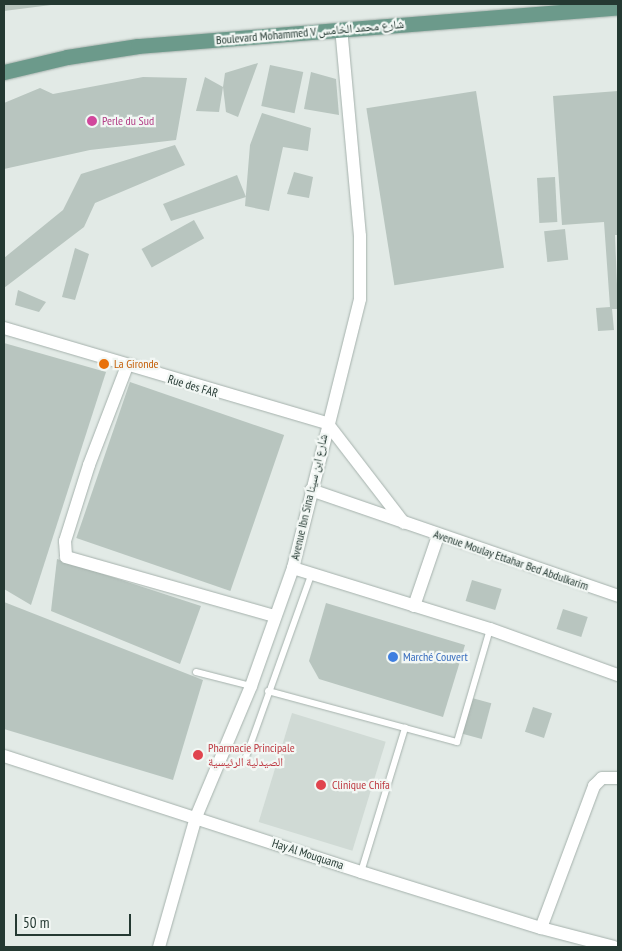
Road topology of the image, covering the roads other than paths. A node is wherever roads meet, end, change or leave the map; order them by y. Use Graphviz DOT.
graph roads {
  1 [pos="618,8"];
  2 [pos="341,29"];
  3 [pos="4,72"];
  4 [pos="4,328"];
  5 [pos="127,366"];
  6 [pos="327,423"];
  7 [pos="311,490"];
  8 [pos="404,523"];
  9 [pos="438,536"];
  10 [pos="293,568"];
  11 [pos="312,573"];
  12 [pos="618,596"];
  13 [pos="414,606"];
  14 [pos="274,616"];
  15 [pos="490,629"];
  16 [pos="196,672"];
  17 [pos="618,674"];
  18 [pos="251,686"];
  19 [pos="268,691"];
  20 [pos="405,728"];
  21 [pos="4,756"];
  22 [pos="246,757"];
  23 [pos="618,778"];
  24 [pos="196,817"];
  25 [pos="361,872"];
  26 [pos="541,928"];
  27 [pos="159,947"];
  28 [pos="614,947"];
  1 -- 2 [label="main road, Boulevard Mohammed V شارع محمد الخامس"];
  2 -- 3 [label="main road, Boulevard Mohammed V شارع محمد الخامس"];
  2 -- 6 [label="street, Avenue Ibn Sina شارع ابن سينا"];
  4 -- 5 [label="street, Rue des FAR"];
  5 -- 6 [label="street, Rue des FAR"];
  5 -- 14 [label="street"];
  6 -- 7 [label="street, Avenue Ibn Sina شارع ابن سينا"];
  6 -- 8 [label="street"];
  7 -- 8 [label="street, Avenue Moulay Ettahar Bed Abdulkarim"];
  7 -- 10 [label="street, Avenue Ibn Sina شارع ابن سينا"];
  8 -- 9 [label="street, Avenue Moulay Ettahar Bed Abdulkarim"];
  9 -- 12 [label="street, Avenue Moulay Ettahar Bed Abdulkarim"];
  9 -- 13 [label="street"];
  10 -- 11 [label="street"];
  10 -- 14 [label="street, Avenue Ibn Sina شارع ابن سينا"];
  11 -- 13 [label="street"];
  11 -- 19 [label="lane"];
  13 -- 15 [label="street"];
  14 -- 18 [label="street, Avenue Ibn Sina شارع ابن سينا"];
  15 -- 17 [label="street"];
  15 -- 20 [label="lane"];
  16 -- 18 [label="lane"];
  18 -- 24 [label="street, Avenue Ibn Sina شارع ابن سينا"];
  19 -- 20 [label="lane"];
  19 -- 22 [label="lane"];
  20 -- 25 [label="lane"];
  21 -- 24 [label="street, Hay Al Mouquama"];
  23 -- 26 [label="street"];
  24 -- 25 [label="street, Hay Al Mouquama"];
  24 -- 27 [label="street, Avenue Ibn Sina شارع ابن سينا"];
  25 -- 26 [label="street, Hay Al Mouquama"];
  26 -- 28 [label="street, Hay Al Mouquama"];
}
